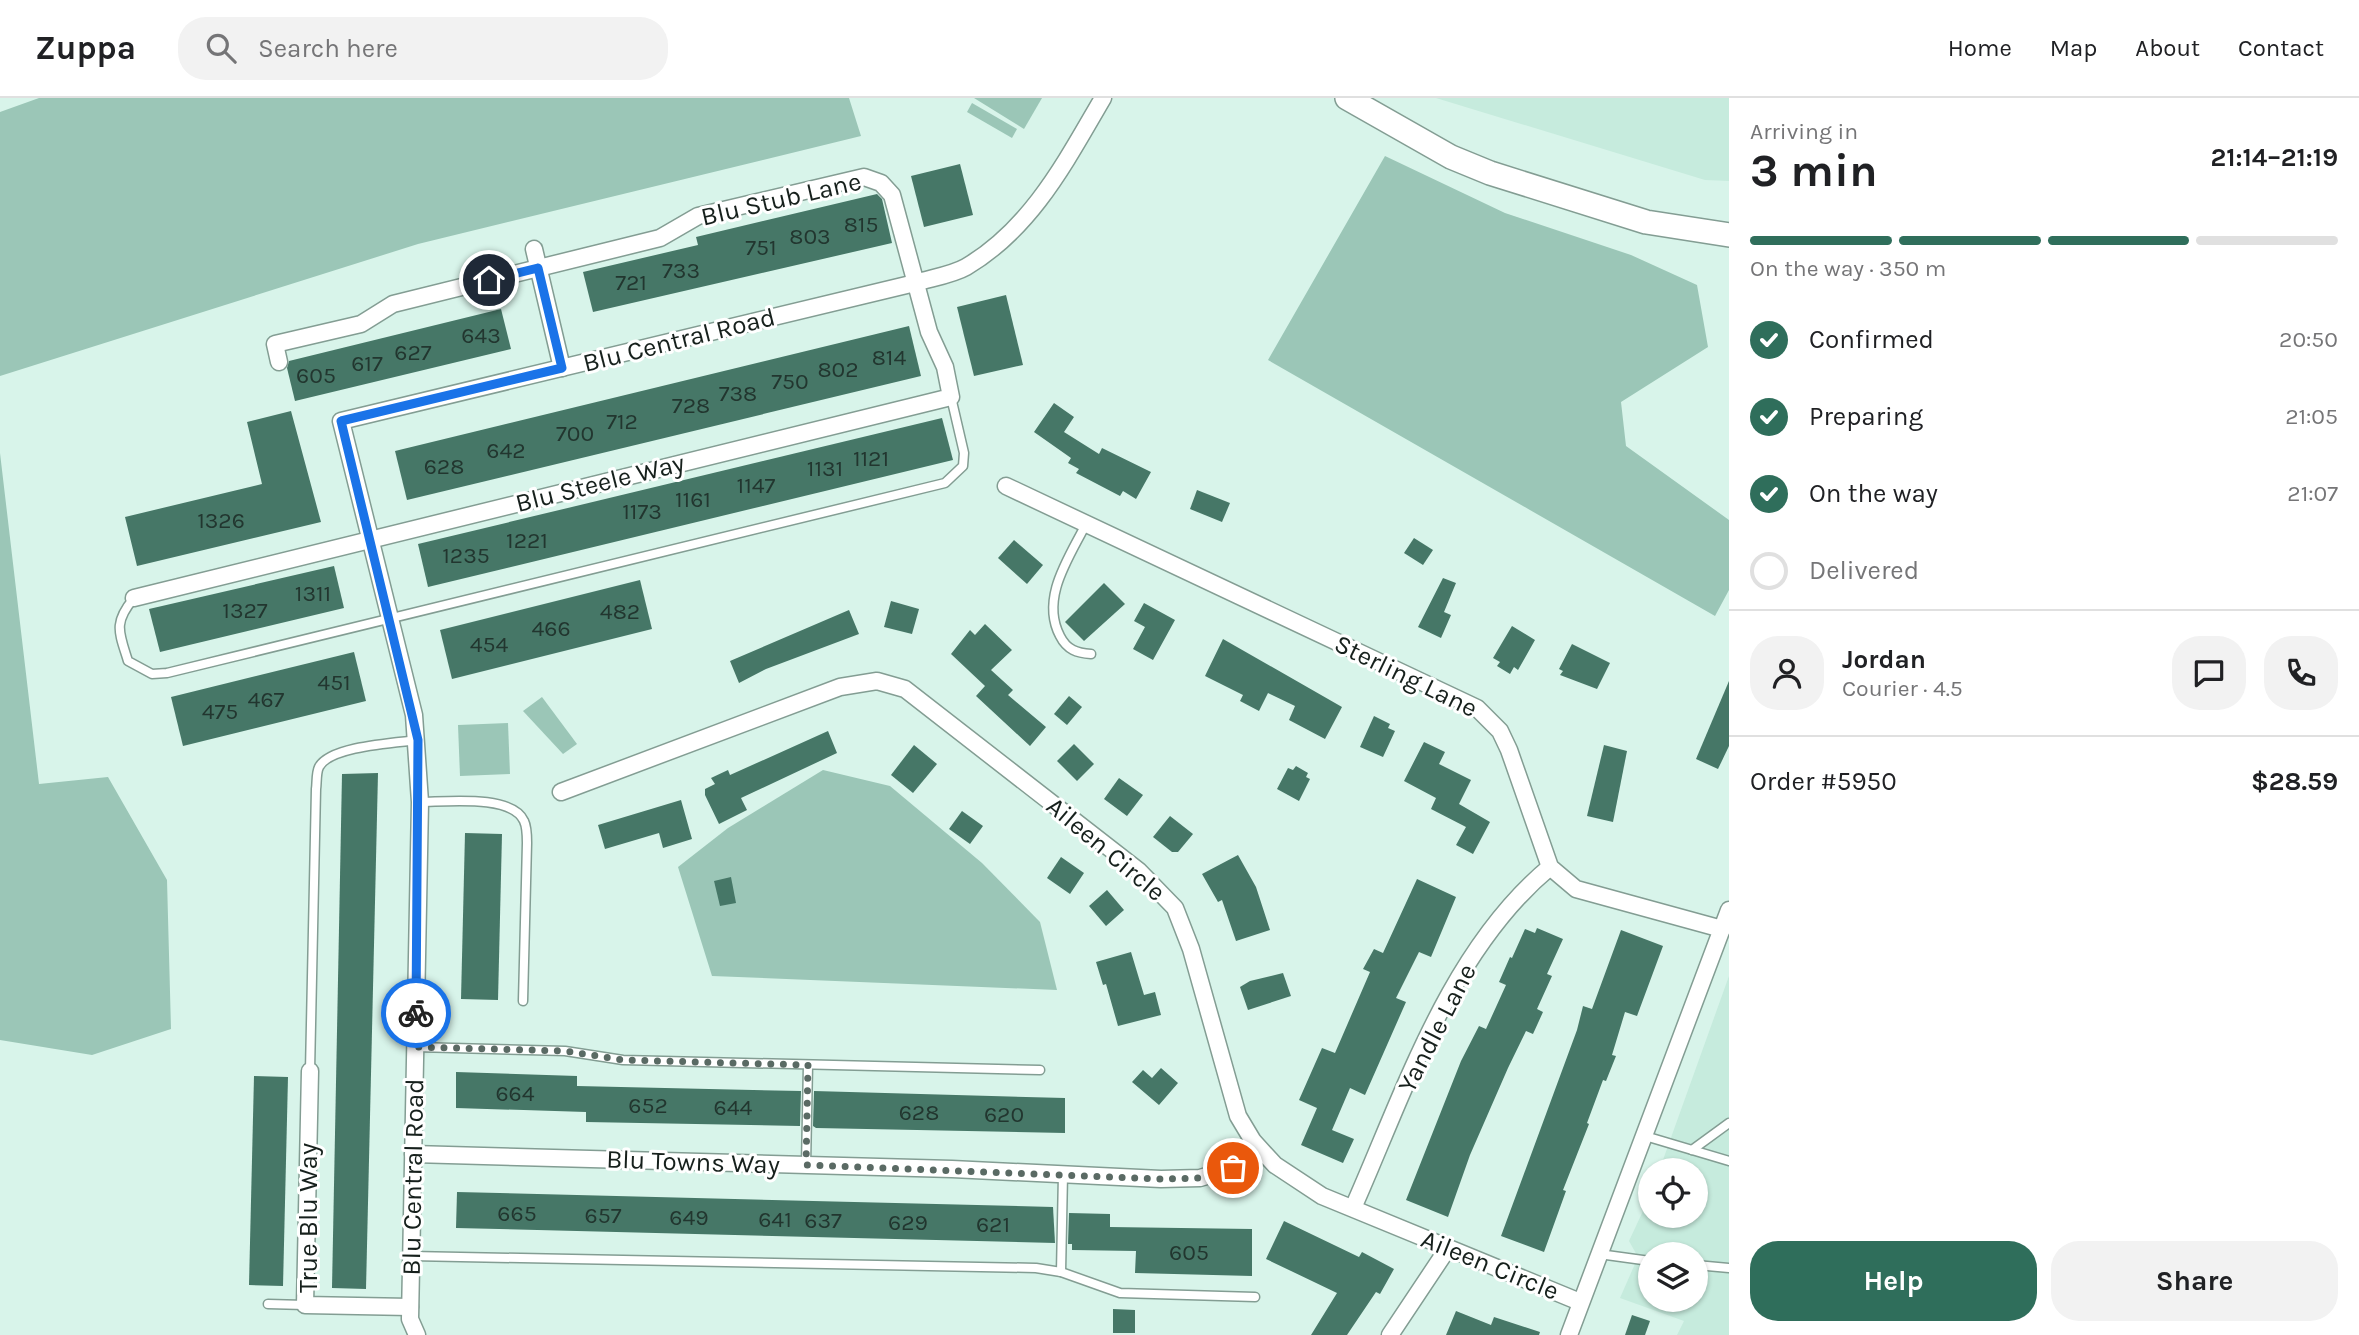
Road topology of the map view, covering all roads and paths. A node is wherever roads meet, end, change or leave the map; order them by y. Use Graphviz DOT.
graph roads {
  1 [pos="1102,98"];
  2 [pos="1347,98"];
  3 [pos="1729,235"];
  4 [pos="534,248"];
  5 [pos="538,268"];
  6 [pos="915,283"];
  7 [pos="279,362"];
  8 [pos="562,368"];
  9 [pos="951,397"];
  10 [pos="1006,486"];
  11 [pos="1086,524"];
  12 [pos="370,540"];
  13 [pos="134,598"];
  14 [pos="389,617"];
  15 [pos="1091,654"];
  16 [pos="418,740"];
  17 [pos="561,792"];
  18 [pos="420,802"];
  19 [pos="1550,867"];
  20 [pos="1727,918"];
  21 [pos="523,1001"];
  22 [pos="415,1047"];
  23 [pos="808,1065"];
  24 [pos="1040,1070"];
  25 [pos="310,1071"];
  26 [pos="1729,1123"];
  27 [pos="1645,1136"];
  28 [pos="1692,1150"];
  29 [pos="1263,1153"];
  30 [pos="413,1154"];
  31 [pos="1729,1161"];
  32 [pos="806,1165"];
  33 [pos="1063,1174"];
  34 [pos="1353,1209"];
  35 [pos="1448,1248"];
  36 [pos="1599,1254"];
  37 [pos="411,1256"];
  38 [pos="1638,1259"];
  39 [pos="1708,1266"];
  40 [pos="1729,1268"];
  41 [pos="1061,1272"];
  42 [pos="1255,1297"];
  43 [pos="1580,1303"];
  44 [pos="268,1304"];
  45 [pos="305,1305"];
  46 [pos="410,1307"];
  47 [pos="417,1335"];
  48 [pos="1390,1335"];
  49 [pos="1569,1335"];
  1 -- 6 [label="street, Blu Central Road"];
  2 -- 3 [label="main road"];
  4 -- 5 [label="street"];
  5 -- 6 [label="street, Blu Stub Lane"];
  5 -- 7 [label="street, Blu Stub Lane"];
  5 -- 8 [label="street"];
  6 -- 8 [label="street, Blu Central Road"];
  6 -- 9 [label="street"];
  8 -- 12 [label="street, Blu Central Road"];
  9 -- 12 [label="street, Blu Steele Way"];
  9 -- 14 [label="lane"];
  10 -- 11 [label="street, Sterling Lane"];
  11 -- 15 [label="lane"];
  11 -- 19 [label="street, Sterling Lane"];
  12 -- 13 [label="street, Blu Steele Way"];
  12 -- 14 [label="street, Blu Central Road"];
  13 -- 14 [label="lane"];
  14 -- 16 [label="street, Blu Central Road"];
  16 -- 18 [label="street, Blu Central Road"];
  16 -- 25 [label="lane"];
  17 -- 29 [label="street, Aileen Circle"];
  18 -- 21 [label="lane"];
  18 -- 22 [label="street, Blu Central Road"];
  19 -- 20 [label="street"];
  19 -- 34 [label="street, Yandle Lane"];
  20 -- 27 [label="street"];
  22 -- 23 [label="lane"];
  22 -- 30 [label="street, Blu Central Road"];
  23 -- 24 [label="lane"];
  23 -- 32 [label="lane"];
  25 -- 45 [label="street, True Blu Way"];
  26 -- 28 [label="lane"];
  27 -- 28 [label="lane"];
  27 -- 36 [label="street"];
  28 -- 31 [label="lane"];
  29 -- 33 [label="street, Blu Towns Way"];
  29 -- 34 [label="street, Aileen Circle"];
  30 -- 32 [label="street, Blu Towns Way"];
  30 -- 37 [label="street, Blu Central Road"];
  32 -- 33 [label="street, Blu Towns Way"];
  33 -- 41 [label="lane"];
  34 -- 35 [label="street, Aileen Circle"];
  35 -- 43 [label="street, Aileen Circle"];
  35 -- 48 [label="street"];
  36 -- 38 [label="lane"];
  36 -- 43 [label="street"];
  37 -- 41 [label="lane"];
  37 -- 46 [label="street, Blu Central Road"];
  39 -- 40 [label="lane"];
  41 -- 42 [label="lane"];
  43 -- 49 [label="street"];
  44 -- 45 [label="lane"];
  45 -- 46 [label="street, True Blu Way"];
  46 -- 47 [label="street, Blu Central Road"];
}
